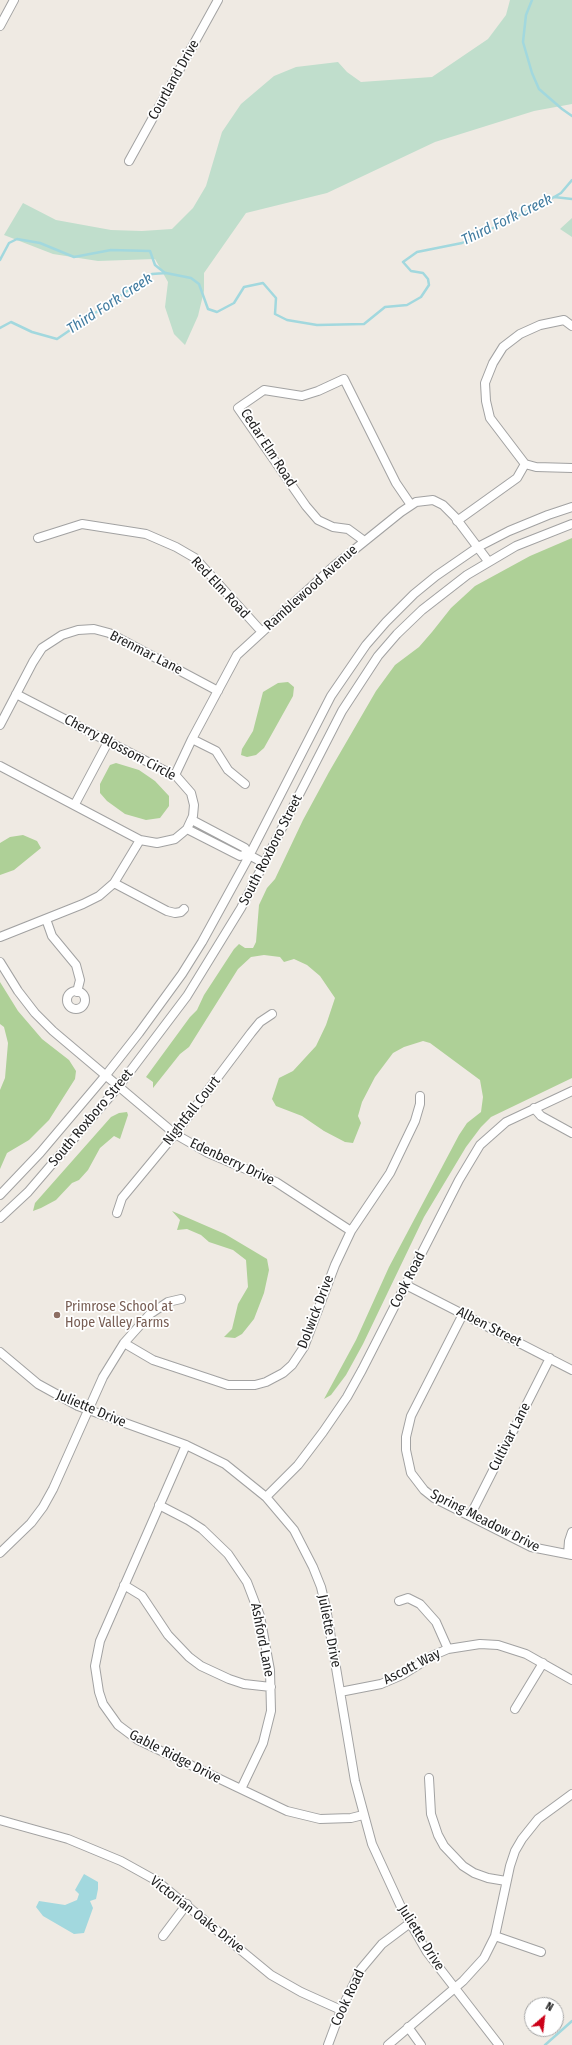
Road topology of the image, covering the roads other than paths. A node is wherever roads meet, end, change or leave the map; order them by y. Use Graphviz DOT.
graph roads {
  1 [pos="14,0"];
  2 [pos="218,0"];
  3 [pos="0,26"];
  4 [pos="129,161"];
  5 [pos="572,326"];
  6 [pos="525,464"];
  7 [pos="572,468"];
  8 [pos="411,505"];
  9 [pos="572,507"];
  10 [pos="457,521"];
  11 [pos="572,524"];
  12 [pos="38,538"];
  13 [pos="364,540"];
  14 [pos="478,547"];
  15 [pos="488,561"];
  16 [pos="262,632"];
  17 [pos="218,691"];
  18 [pos="16,694"];
  19 [pos="0,725"];
  20 [pos="192,740"];
  21 [pos="108,742"];
  22 [pos="0,766"];
  23 [pos="175,776"];
  24 [pos="245,784"];
  25 [pos="75,804"];
  26 [pos="192,820"];
  27 [pos="187,829"];
  28 [pos="140,840"];
  29 [pos="248,855"];
  30 [pos="264,863"];
  31 [pos="114,883"];
  32 [pos="184,908"];
  33 [pos="46,919"];
  34 [pos="0,937"];
  35 [pos="0,962"];
  36 [pos="77,992"];
  37 [pos="272,1014"];
  38 [pos="106,1075"];
  39 [pos="119,1086"];
  40 [pos="572,1091"];
  41 [pos="420,1096"];
  42 [pos="534,1108"];
  43 [pos="572,1133"];
  44 [pos="175,1134"];
  45 [pos="0,1195"];
  46 [pos="118,1213"];
  47 [pos="0,1218"];
  48 [pos="351,1230"];
  49 [pos="406,1285"];
  50 [pos="181,1299"];
  51 [pos="463,1314"];
  52 [pos="124,1343"];
  53 [pos="0,1352"];
  54 [pos="550,1358"];
  55 [pos="572,1370"];
  56 [pos="87,1410"];
  57 [pos="186,1445"];
  58 [pos="266,1497"];
  59 [pos="159,1505"];
  60 [pos="470,1516"];
  61 [pos="572,1532"];
  62 [pos="0,1553"];
  63 [pos="570,1555"];
  64 [pos="124,1585"];
  65 [pos="399,1601"];
  66 [pos="448,1649"];
  67 [pos="543,1663"];
  68 [pos="572,1680"];
  69 [pos="271,1687"];
  70 [pos="340,1692"];
  71 [pos="515,1709"];
  72 [pos="429,1778"];
  73 [pos="241,1789"];
  74 [pos="572,1794"];
  75 [pos="363,1815"];
  76 [pos="0,1820"];
  77 [pos="506,1881"];
  78 [pos="187,1904"];
  79 [pos="410,1924"];
  80 [pos="163,1936"];
  81 [pos="495,1936"];
  82 [pos="542,1952"];
  83 [pos="454,1988"];
  84 [pos="341,2010"];
  85 [pos="408,2027"];
  86 [pos="328,2045"];
  87 [pos="388,2045"];
  88 [pos="421,2045"];
  89 [pos="499,2045"];
  1 -- 3 [label="street"];
  2 -- 4 [label="street, Courtland Drive"];
  5 -- 6 [label="street"];
  6 -- 7 [label="street"];
  6 -- 10 [label="street"];
  8 -- 10 [label="street, Ramblewood Avenue"];
  8 -- 13 [label="street, Ramblewood Avenue"];
  8 -- 13 [label="street, Cedar Elm Road"];
  9 -- 14 [label="street, South Roxboro Street"];
  10 -- 14 [label="street, Ramblewood Avenue"];
  11 -- 15 [label="street, South Roxboro Street"];
  12 -- 16 [label="street, Red Elm Road"];
  13 -- 16 [label="street, Ramblewood Avenue"];
  14 -- 15 [label="street, Ramblewood Avenue"];
  14 -- 29 [label="street, South Roxboro Street"];
  15 -- 30 [label="street, South Roxboro Street"];
  16 -- 17 [label="street, Ramblewood Avenue"];
  17 -- 18 [label="street, Brenmar Lane"];
  17 -- 20 [label="street, Ramblewood Avenue"];
  18 -- 19 [label="street, Brenmar Lane"];
  18 -- 21 [label="street, Cherry Blossom Circle"];
  20 -- 23 [label="street, Ramblewood Avenue"];
  20 -- 24 [label="street"];
  21 -- 23 [label="street, Cherry Blossom Circle"];
  21 -- 25 [label="street"];
  22 -- 25 [label="street, Cherry Blossom Circle"];
  23 -- 26 [label="street, Cherry Blossom Circle"];
  25 -- 28 [label="street, Cherry Blossom Circle"];
  26 -- 27 [label="street, Cherry Blossom Circle"];
  26 -- 29 [label="street"];
  27 -- 28 [label="street, Cherry Blossom Circle"];
  27 -- 29 [label="street"];
  28 -- 31 [label="street"];
  29 -- 30 [label="street"];
  29 -- 38 [label="street, South Roxboro Street"];
  30 -- 39 [label="street, South Roxboro Street"];
  31 -- 32 [label="street"];
  31 -- 33 [label="street"];
  33 -- 34 [label="street"];
  33 -- 36 [label="street"];
  35 -- 38 [label="street, Edenberry Drive"];
  37 -- 44 [label="street, Nightfall Court"];
  38 -- 39 [label="street, Edenberry Drive"];
  38 -- 45 [label="street, South Roxboro Street"];
  39 -- 44 [label="street, Edenberry Drive"];
  39 -- 47 [label="street, South Roxboro Street"];
  40 -- 42 [label="street, Cook Road"];
  41 -- 48 [label="street, Dolwick Drive"];
  42 -- 43 [label="street"];
  42 -- 49 [label="street, Cook Road"];
  44 -- 46 [label="street, Nightfall Court"];
  44 -- 48 [label="street, Edenberry Drive"];
  48 -- 52 [label="street, Dolwick Drive"];
  49 -- 51 [label="street, Alben Street"];
  49 -- 58 [label="street, Cook Road"];
  50 -- 52 [label="street"];
  51 -- 54 [label="street, Alben Street"];
  51 -- 60 [label="street, Spring Meadow Drive"];
  52 -- 56 [label="street"];
  53 -- 56 [label="street, Juliette Drive"];
  54 -- 55 [label="street, Alben Street"];
  54 -- 60 [label="street, Cultivar Lane"];
  56 -- 57 [label="street, Juliette Drive"];
  56 -- 62 [label="street"];
  57 -- 58 [label="street, Juliette Drive"];
  57 -- 59 [label="street, Gable Ridge Drive"];
  58 -- 70 [label="street, Juliette Drive"];
  59 -- 64 [label="street, Gable Ridge Drive"];
  59 -- 69 [label="street, Ashford Lane"];
  60 -- 63 [label="street, Spring Meadow Drive"];
  61 -- 63 [label="street"];
  64 -- 69 [label="street"];
  64 -- 73 [label="street, Gable Ridge Drive"];
  65 -- 66 [label="street"];
  66 -- 67 [label="street, Ascott Way"];
  66 -- 70 [label="street, Ascott Way"];
  67 -- 68 [label="street, Ascott Way"];
  67 -- 71 [label="street"];
  69 -- 73 [label="street, Ashford Lane"];
  70 -- 75 [label="street, Juliette Drive"];
  72 -- 77 [label="street"];
  73 -- 75 [label="street, Gable Ridge Drive"];
  74 -- 77 [label="street"];
  75 -- 79 [label="street, Juliette Drive"];
  76 -- 78 [label="street, Victorian Oaks Drive"];
  77 -- 81 [label="street"];
  78 -- 80 [label="street"];
  78 -- 84 [label="street, Victorian Oaks Drive"];
  79 -- 83 [label="street, Juliette Drive"];
  79 -- 84 [label="street, Cook Road"];
  81 -- 82 [label="street"];
  81 -- 83 [label="street"];
  83 -- 85 [label="street"];
  83 -- 89 [label="street, Juliette Drive"];
  84 -- 86 [label="street, Cook Road"];
  85 -- 87 [label="street"];
  85 -- 88 [label="street"];
}
